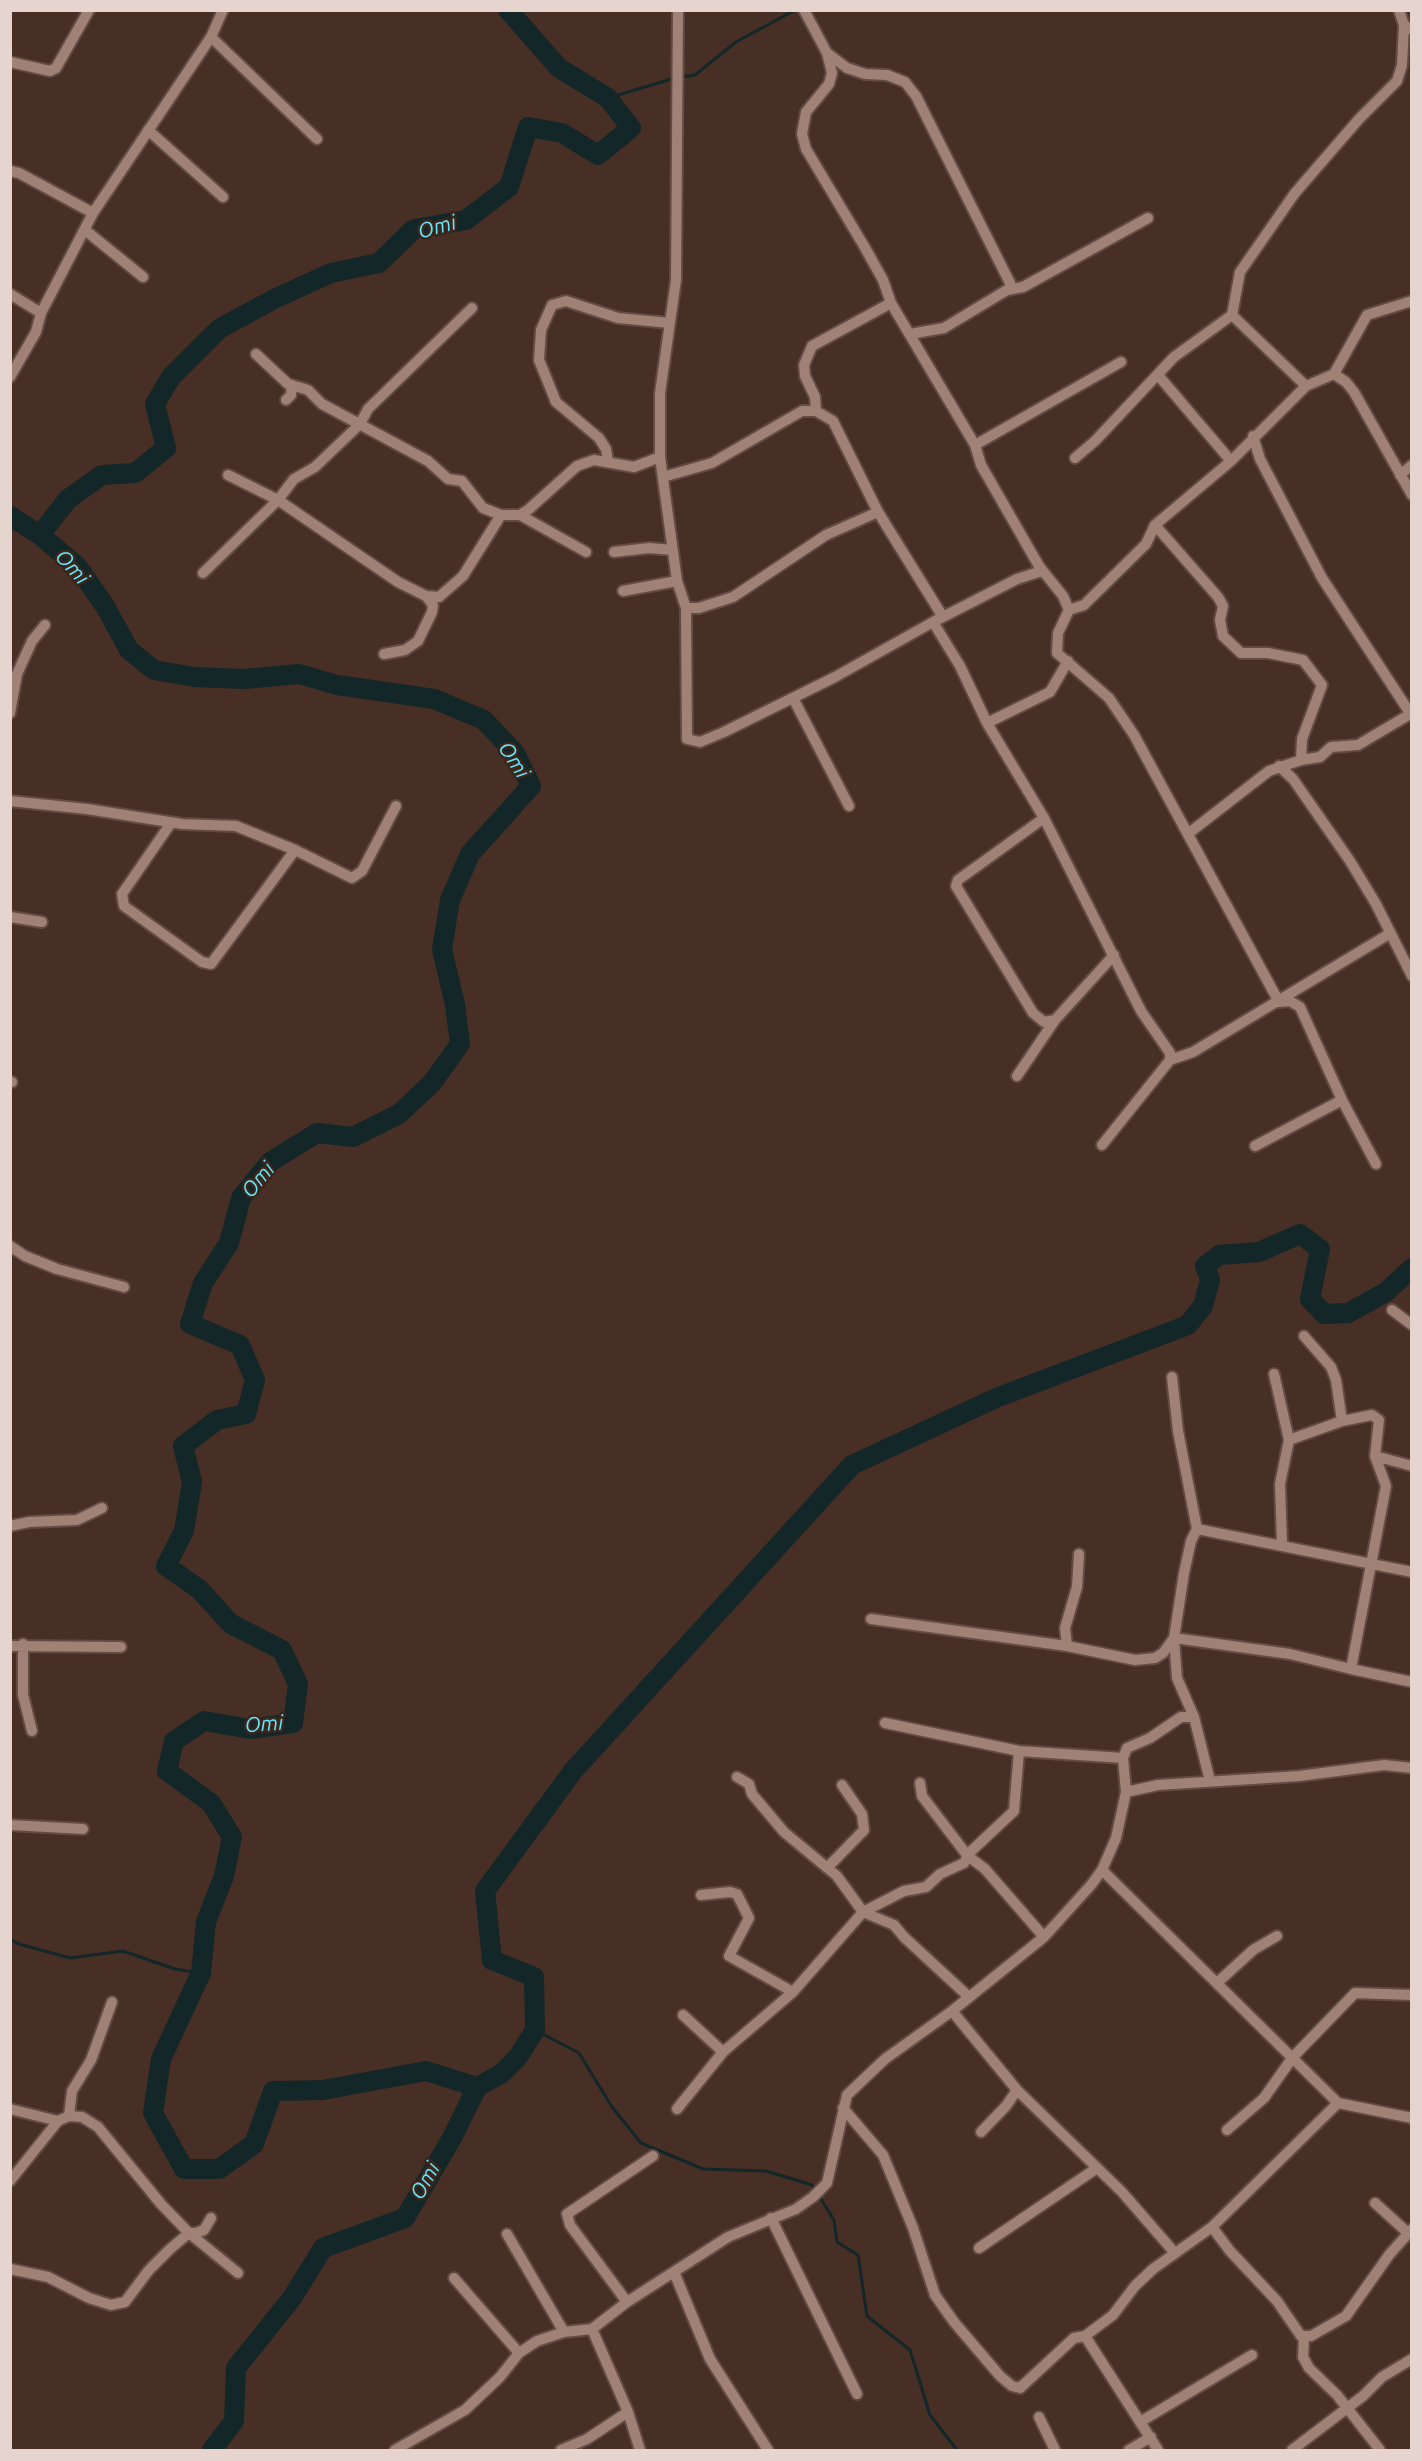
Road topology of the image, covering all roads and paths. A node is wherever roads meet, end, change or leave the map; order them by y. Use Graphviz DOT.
graph roads {
  1 [pos="89,10"];
  2 [pos="223,10"];
  3 [pos="678,10"];
  4 [pos="804,10"];
  5 [pos="1399,10"];
  6 [pos="1408,27"];
  7 [pos="211,37"];
  8 [pos="828,53"];
  9 [pos="10,62"];
  10 [pos="148,130"];
  11 [pos="317,139"];
  12 [pos="10,171"];
  13 [pos="223,197"];
  14 [pos="93,213"];
  15 [pos="1148,218"];
  16 [pos="85,230"];
  17 [pos="143,277"];
  18 [pos="1012,287"];
  19 [pos="10,294"];
  20 [pos="1412,301"];
  21 [pos="891,303"];
  22 [pos="472,308"];
  23 [pos="41,313"];
  24 [pos="1232,315"];
  25 [pos="670,323"];
  26 [pos="910,334"];
  27 [pos="256,354"];
  28 [pos="1121,362"];
  29 [pos="1334,374"];
  30 [pos="1158,375"];
  31 [pos="10,377"];
  32 [pos="292,385"];
  33 [pos="1306,386"];
  34 [pos="286,400"];
  35 [pos="816,411"];
  36 [pos="360,424"];
  37 [pos="1253,436"];
  38 [pos="975,445"];
  39 [pos="660,457"];
  40 [pos="1075,458"];
  41 [pos="608,461"];
  42 [pos="1231,461"];
  43 [pos="1412,465"];
  44 [pos="228,475"];
  45 [pos="1400,475"];
  46 [pos="663,477"];
  47 [pos="1412,495"];
  48 [pos="278,500"];
  49 [pos="878,512"];
  50 [pos="501,515"];
  51 [pos="520,515"];
  52 [pos="1155,525"];
  53 [pos="673,550"];
  54 [pos="586,552"];
  55 [pos="614,552"];
  56 [pos="1039,566"];
  57 [pos="203,573"];
  58 [pos="677,581"];
  59 [pos="623,591"];
  60 [pos="426,596"];
  61 [pos="686,608"];
  62 [pos="1069,610"];
  63 [pos="938,619"];
  64 [pos="45,625"];
  65 [pos="384,654"];
  66 [pos="1068,662"];
  67 [pos="793,698"];
  68 [pos="10,713"];
  69 [pos="1411,713"];
  70 [pos="987,723"];
  71 [pos="1301,760"];
  72 [pos="1279,766"];
  73 [pos="10,801"];
  74 [pos="396,806"];
  75 [pos="849,806"];
  76 [pos="1044,818"];
  77 [pos="171,823"];
  78 [pos="1189,833"];
  79 [pos="296,850"];
  80 [pos="10,917"];
  81 [pos="42,922"];
  82 [pos="1389,934"];
  83 [pos="1114,955"];
  84 [pos="1412,976"];
  85 [pos="1279,1002"];
  86 [pos="1055,1020"];
  87 [pos="1170,1060"];
  88 [pos="1017,1076"];
  89 [pos="1342,1100"];
  90 [pos="1101,1145"];
  91 [pos="1255,1146"];
  92 [pos="1376,1164"];
  93 [pos="10,1246"];
  94 [pos="124,1287"];
  95 [pos="1392,1310"];
  96 [pos="1412,1325"];
  97 [pos="1304,1336"];
  98 [pos="1274,1374"];
  99 [pos="1172,1377"];
  100 [pos="1342,1421"];
  101 [pos="1289,1440"];
  102 [pos="1375,1456"];
  103 [pos="1412,1466"];
  104 [pos="102,1508"];
  105 [pos="10,1526"];
  106 [pos="1197,1528"];
  107 [pos="1282,1544"];
  108 [pos="1079,1554"];
  109 [pos="1372,1564"];
  110 [pos="1412,1572"];
  111 [pos="871,1619"];
  112 [pos="1174,1638"];
  113 [pos="23,1644"];
  114 [pos="10,1646"];
  115 [pos="1067,1646"];
  116 [pos="120,1647"];
  117 [pos="1352,1669"];
  118 [pos="1412,1683"];
  119 [pos="1194,1717"];
  120 [pos="885,1723"];
  121 [pos="32,1731"];
  122 [pos="1019,1751"];
  123 [pos="1123,1758"];
  124 [pos="1412,1768"];
  125 [pos="737,1777"];
  126 [pos="1210,1781"];
  127 [pos="920,1783"];
  128 [pos="842,1785"];
  129 [pos="1126,1792"];
  130 [pos="10,1825"];
  131 [pos="84,1828"];
  132 [pos="827,1868"];
  133 [pos="1102,1870"];
  134 [pos="701,1895"];
  135 [pos="863,1912"];
  136 [pos="1277,1936"];
  137 [pos="1044,1937"];
  138 [pos="1217,1983"];
  139 [pos="793,1992"];
  140 [pos="1412,1995"];
  141 [pos="969,1997"];
  142 [pos="112,2002"];
  143 [pos="952,2011"];
  144 [pos="683,2015"];
  145 [pos="723,2052"];
  146 [pos="1293,2057"];
  147 [pos="1017,2090"];
  148 [pos="1338,2103"];
  149 [pos="843,2108"];
  150 [pos="10,2109"];
  151 [pos="677,2109"];
  152 [pos="69,2116"];
  153 [pos="1412,2118"];
  154 [pos="58,2121"];
  155 [pos="1227,2130"];
  156 [pos="981,2132"];
  157 [pos="653,2156"];
  158 [pos="1097,2168"];
  159 [pos="10,2181"];
  160 [pos="1374,2203"];
  161 [pos="211,2218"];
  162 [pos="771,2218"];
  163 [pos="1212,2227"];
  164 [pos="1410,2231"];
  165 [pos="189,2233"];
  166 [pos="507,2234"];
  167 [pos="979,2248"];
  168 [pos="1174,2252"];
  169 [pos="10,2269"];
  170 [pos="674,2272"];
  171 [pos="238,2273"];
  172 [pos="454,2278"];
  173 [pos="627,2302"];
  174 [pos="592,2329"];
  175 [pos="564,2332"];
  176 [pos="1085,2336"];
  177 [pos="1304,2337"];
  178 [pos="519,2353"];
  179 [pos="1252,2355"];
  180 [pos="1412,2359"];
  181 [pos="857,2394"];
  182 [pos="1347,2407"];
  183 [pos="628,2412"];
  184 [pos="1039,2417"];
  185 [pos="1140,2422"];
  186 [pos="1151,2437"];
  187 [pos="395,2451"];
  188 [pos="561,2451"];
  189 [pos="640,2451"];
  190 [pos="768,2451"];
  191 [pos="1055,2451"];
  192 [pos="1129,2451"];
  193 [pos="1158,2451"];
  194 [pos="1292,2451"];
  195 [pos="1380,2451"];
  1 -- 9 [label="street"];
  2 -- 7 [label="street"];
  3 -- 25 [label="street"];
  4 -- 8 [label="street"];
  5 -- 6 [label="street"];
  6 -- 24 [label="street"];
  7 -- 10 [label="street"];
  7 -- 11 [label="street"];
  8 -- 18 [label="street"];
  8 -- 21 [label="street"];
  10 -- 13 [label="street"];
  10 -- 14 [label="street"];
  12 -- 14 [label="street"];
  14 -- 16 [label="street"];
  15 -- 18 [label="street"];
  16 -- 17 [label="street"];
  16 -- 23 [label="street"];
  18 -- 26 [label="street"];
  19 -- 23 [label="street"];
  20 -- 29 [label="street"];
  21 -- 26 [label="street"];
  21 -- 35 [label="street"];
  22 -- 36 [label="street"];
  23 -- 31 [label="street"];
  24 -- 30 [label="street"];
  24 -- 33 [label="street"];
  25 -- 39 [label="street"];
  25 -- 41 [label="street"];
  26 -- 38 [label="street"];
  27 -- 32 [label="street"];
  28 -- 38 [label="street"];
  29 -- 33 [label="street"];
  29 -- 45 [label="street"];
  30 -- 40 [label="street"];
  30 -- 42 [label="street"];
  32 -- 34 [label="street"];
  32 -- 36 [label="street"];
  33 -- 37 [label="street"];
  35 -- 46 [label="street"];
  35 -- 49 [label="street"];
  36 -- 48 [label="street"];
  36 -- 50 [label="street"];
  37 -- 42 [label="street"];
  37 -- 69 [label="street"];
  38 -- 56 [label="street"];
  39 -- 41 [label="street"];
  39 -- 46 [label="street"];
  41 -- 51 [label="street"];
  42 -- 52 [label="street"];
  43 -- 45 [label="street"];
  44 -- 48 [label="street"];
  45 -- 47 [label="street"];
  46 -- 53 [label="street"];
  48 -- 57 [label="street"];
  48 -- 60 [label="street"];
  49 -- 61 [label="street"];
  49 -- 63 [label="street"];
  50 -- 51 [label="street"];
  50 -- 60 [label="street"];
  51 -- 54 [label="street"];
  52 -- 62 [label="street"];
  52 -- 71 [label="street"];
  53 -- 55 [label="street"];
  53 -- 58 [label="street"];
  56 -- 62 [label="street"];
  56 -- 63 [label="street"];
  58 -- 59 [label="street"];
  58 -- 61 [label="street"];
  60 -- 65 [label="street"];
  61 -- 67 [label="street"];
  62 -- 66 [label="street"];
  63 -- 67 [label="street"];
  63 -- 70 [label="street"];
  64 -- 68 [label="street"];
  66 -- 70 [label="street"];
  66 -- 78 [label="street"];
  67 -- 75 [label="street"];
  69 -- 71 [label="street"];
  70 -- 76 [label="street"];
  71 -- 72 [label="street"];
  72 -- 78 [label="street"];
  72 -- 82 [label="street"];
  73 -- 77 [label="street"];
  74 -- 79 [label="street"];
  76 -- 83 [label="street"];
  76 -- 86 [label="street"];
  77 -- 79 [label="street"];
  77 -- 79 [label="street"];
  78 -- 85 [label="street"];
  80 -- 81 [label="street"];
  82 -- 84 [label="street"];
  82 -- 85 [label="street"];
  83 -- 86 [label="street"];
  83 -- 87 [label="street"];
  85 -- 87 [label="street"];
  85 -- 89 [label="street"];
  86 -- 88 [label="street"];
  87 -- 90 [label="street"];
  89 -- 91 [label="street"];
  89 -- 92 [label="street"];
  93 -- 94 [label="street"];
  95 -- 96 [label="street"];
  97 -- 100 [label="street"];
  98 -- 101 [label="street"];
  99 -- 106 [label="street"];
  100 -- 101 [label="street"];
  100 -- 102 [label="street"];
  101 -- 107 [label="street"];
  102 -- 103 [label="street"];
  102 -- 109 [label="street"];
  104 -- 105 [label="street"];
  106 -- 107 [label="street"];
  106 -- 112 [label="street"];
  107 -- 109 [label="street"];
  108 -- 115 [label="street"];
  109 -- 110 [label="street"];
  109 -- 117 [label="street"];
  111 -- 115 [label="street"];
  112 -- 115 [label="street"];
  112 -- 117 [label="street"];
  112 -- 119 [label="street"];
  113 -- 114 [label="street"];
  113 -- 116 [label="street"];
  113 -- 121 [label="street"];
  117 -- 118 [label="street"];
  119 -- 123 [label="street"];
  119 -- 126 [label="street"];
  120 -- 122 [label="street"];
  122 -- 123 [label="street"];
  122 -- 127 [label="street"];
  123 -- 129 [label="street"];
  124 -- 126 [label="street"];
  125 -- 132 [label="street"];
  126 -- 129 [label="street"];
  128 -- 132 [label="street"];
  129 -- 133 [label="street"];
  130 -- 131 [label="street"];
  132 -- 135 [label="street"];
  133 -- 137 [label="street"];
  133 -- 138 [label="street"];
  134 -- 139 [label="street"];
  135 -- 137 [label="street"];
  135 -- 139 [label="street"];
  135 -- 141 [label="street"];
  136 -- 138 [label="street"];
  137 -- 141 [label="street"];
  138 -- 146 [label="street"];
  139 -- 145 [label="street"];
  140 -- 146 [label="street"];
  141 -- 143 [label="street"];
  142 -- 152 [label="street"];
  143 -- 147 [label="street"];
  143 -- 149 [label="street"];
  144 -- 145 [label="street"];
  145 -- 151 [label="street"];
  146 -- 148 [label="street"];
  146 -- 155 [label="street"];
  147 -- 156 [label="street"];
  147 -- 158 [label="street"];
  148 -- 153 [label="street"];
  148 -- 163 [label="street"];
  149 -- 162 [label="street"];
  149 -- 176 [label="street"];
  150 -- 154 [label="street"];
  152 -- 154 [label="street"];
  152 -- 165 [label="street"];
  154 -- 159 [label="street"];
  157 -- 173 [label="street"];
  158 -- 167 [label="street"];
  158 -- 168 [label="street"];
  160 -- 164 [label="street"];
  161 -- 165 [label="street"];
  162 -- 170 [label="street"];
  162 -- 181 [label="street"];
  163 -- 168 [label="street"];
  163 -- 177 [label="street"];
  164 -- 177 [label="street"];
  165 -- 169 [label="street"];
  165 -- 171 [label="street"];
  166 -- 175 [label="street"];
  168 -- 176 [label="street"];
  170 -- 173 [label="street"];
  170 -- 190 [label="street"];
  172 -- 178 [label="street"];
  173 -- 174 [label="street"];
  174 -- 175 [label="street"];
  174 -- 183 [label="street"];
  175 -- 178 [label="street"];
  176 -- 185 [label="street"];
  177 -- 182 [label="street"];
  178 -- 187 [label="street"];
  179 -- 185 [label="street"];
  180 -- 182 [label="street"];
  182 -- 194 [label="street"];
  182 -- 195 [label="street"];
  183 -- 188 [label="street"];
  183 -- 189 [label="street"];
  184 -- 191 [label="street"];
  185 -- 186 [label="street"];
  186 -- 192 [label="street"];
  186 -- 193 [label="street"];
}
